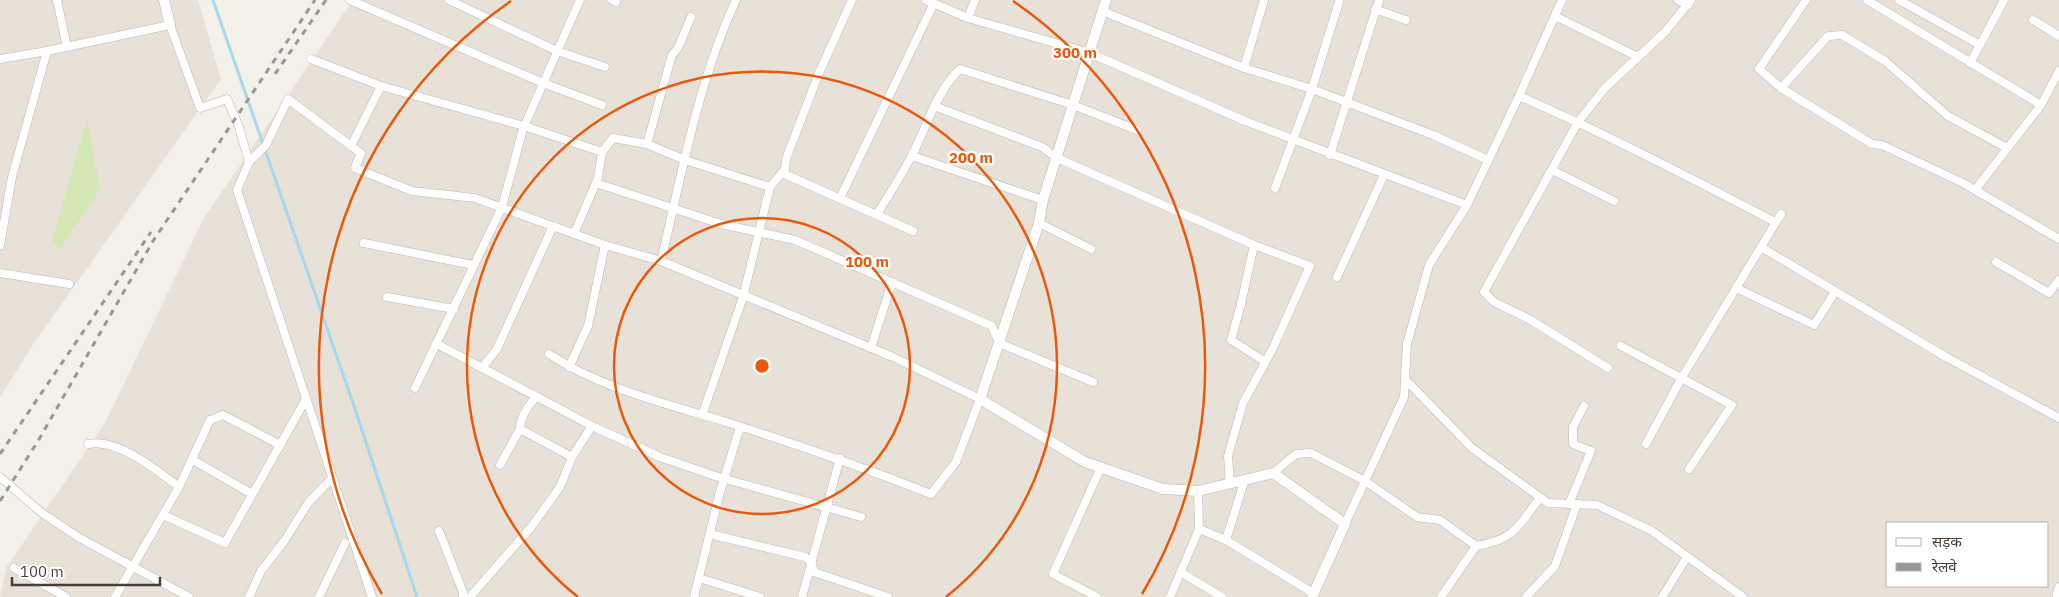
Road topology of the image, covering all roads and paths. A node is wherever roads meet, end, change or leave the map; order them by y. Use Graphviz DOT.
graph roads {
  1 [pos="57,0"];
  2 [pos="164,0"];
  3 [pos="350,0"];
  4 [pos="449,0"];
  5 [pos="580,0"];
  6 [pos="736,0"];
  7 [pos="852,0"];
  8 [pos="926,0"];
  9 [pos="975,0"];
  10 [pos="1106,0"];
  11 [pos="1264,0"];
  12 [pos="1379,0"];
  13 [pos="1562,0"];
  14 [pos="1678,0"];
  15 [pos="1806,0"];
  16 [pos="1867,0"];
  17 [pos="1899,0"];
  18 [pos="2004,0"];
  19 [pos="1339,2"];
  20 [pos="1690,3"];
  21 [pos="934,4"];
  22 [pos="1375,9"];
  23 [pos="1102,11"];
  24 [pos="1555,16"];
  25 [pos="691,17"];
  26 [pos="968,18"];
  27 [pos="1406,20"];
  28 [pos="2033,20"];
  29 [pos="170,25"];
  30 [pos="2059,36"];
  31 [pos="1980,45"];
  32 [pos="67,47"];
  33 [pos="557,51"];
  34 [pos="47,52"];
  35 [pos="1090,53"];
  36 [pos="1638,57"];
  37 [pos="0,59"];
  38 [pos="312,59"];
  39 [pos="1970,63"];
  40 [pos="605,67"];
  41 [pos="1244,68"];
  42 [pos="2059,71"];
  43 [pos="543,83"];
  44 [pos="381,86"];
  45 [pos="1312,88"];
  46 [pos="1781,88"];
  47 [pos="1518,96"];
  48 [pos="1347,101"];
  49 [pos="602,105"];
  50 [pos="2041,105"];
  51 [pos="934,106"];
  52 [pos="1073,106"];
  53 [pos="1578,122"];
  54 [pos="524,126"];
  55 [pos="1137,130"];
  56 [pos="1293,140"];
  57 [pos="647,144"];
  58 [pos="351,146"];
  59 [pos="2007,148"];
  60 [pos="602,152"];
  61 [pos="1330,155"];
  62 [pos="912,156"];
  63 [pos="1057,158"];
  64 [pos="685,160"];
  65 [pos="1488,160"];
  66 [pos="249,162"];
  67 [pos="1552,170"];
  68 [pos="782,173"];
  69 [pos="1384,175"];
  70 [pos="596,183"];
  71 [pos="770,187"];
  72 [pos="1276,188"];
  73 [pos="1975,190"];
  74 [pos="840,198"];
  75 [pos="1043,200"];
  76 [pos="1614,201"];
  77 [pos="1467,204"];
  78 [pos="502,208"];
  79 [pos="674,208"];
  80 [pos="877,214"];
  81 [pos="1780,214"];
  82 [pos="1775,222"];
  83 [pos="1039,223"];
  84 [pos="553,226"];
  85 [pos="912,231"];
  86 [pos="759,232"];
  87 [pos="574,234"];
  88 [pos="2059,240"];
  89 [pos="364,243"];
  90 [pos="0,245"];
  91 [pos="604,245"];
  92 [pos="1254,246"];
  93 [pos="1761,247"];
  94 [pos="1091,249"];
  95 [pos="661,261"];
  96 [pos="1996,262"];
  97 [pos="472,265"];
  98 [pos="0,273"];
  99 [pos="1338,277"];
  100 [pos="2059,280"];
  101 [pos="892,282"];
  102 [pos="69,284"];
  103 [pos="1736,288"];
  104 [pos="1836,292"];
  105 [pos="387,297"];
  106 [pos="743,297"];
  107 [pos="454,309"];
  108 [pos="999,343"];
  109 [pos="437,344"];
  110 [pos="1621,346"];
  111 [pos="871,348"];
  112 [pos="549,354"];
  113 [pos="1264,361"];
  114 [pos="569,367"];
  115 [pos="482,368"];
  116 [pos="1608,368"];
  117 [pos="1405,379"];
  118 [pos="1682,379"];
  119 [pos="1093,382"];
  120 [pos="415,388"];
  121 [pos="536,396"];
  122 [pos="306,399"];
  123 [pos="980,399"];
  124 [pos="1584,406"];
  125 [pos="704,410"];
  126 [pos="2059,418"];
  127 [pos="592,426"];
  128 [pos="740,427"];
  129 [pos="520,429"];
  130 [pos="88,444"];
  131 [pos="1646,444"];
  132 [pos="280,445"];
  133 [pos="572,456"];
  134 [pos="840,458"];
  135 [pos="192,460"];
  136 [pos="500,465"];
  137 [pos="1101,467"];
  138 [pos="1689,469"];
  139 [pos="1273,473"];
  140 [pos="0,477"];
  141 [pos="332,478"];
  142 [pos="726,479"];
  143 [pos="1245,479"];
  144 [pos="1365,481"];
  145 [pos="1230,483"];
  146 [pos="179,487"];
  147 [pos="1198,490"];
  148 [pos="252,494"];
  149 [pos="1540,498"];
  150 [pos="1573,504"];
  151 [pos="826,508"];
  152 [pos="163,515"];
  153 [pos="861,517"];
  154 [pos="1345,524"];
  155 [pos="1200,529"];
  156 [pos="439,531"];
  157 [pos="710,534"];
  158 [pos="1226,540"];
  159 [pos="345,543"];
  160 [pos="1476,546"];
  161 [pos="1687,557"];
  162 [pos="132,566"];
  163 [pos="812,566"];
  164 [pos="14,568"];
  165 [pos="1182,573"];
  166 [pos="699,578"];
  167 [pos="2059,587"];
  168 [pos="1313,595"];
  169 [pos="66,597"];
  170 [pos="116,597"];
  171 [pos="189,597"];
  172 [pos="249,597"];
  173 [pos="319,597"];
  174 [pos="372,597"];
  175 [pos="463,597"];
  176 [pos="470,597"];
  177 [pos="694,597"];
  178 [pos="760,597"];
  179 [pos="802,597"];
  180 [pos="888,597"];
  181 [pos="1097,597"];
  182 [pos="1170,597"];
  183 [pos="1222,597"];
  184 [pos="1441,597"];
  185 [pos="1526,597"];
  186 [pos="1662,597"];
  187 [pos="1743,597"];
  188 [pos="2056,597"];
  1 -- 32 [label="street"];
  2 -- 29 [label="street"];
  3 -- 43 [label="street"];
  4 -- 33 [label="street"];
  5 -- 33 [label="street"];
  6 -- 64 [label="street"];
  7 -- 68 [label="street"];
  8 -- 21 [label="street"];
  9 -- 26 [label="street"];
  10 -- 23 [label="street"];
  11 -- 41 [label="street"];
  12 -- 22 [label="street"];
  13 -- 24 [label="street"];
  14 -- 20 [label="street"];
  15 -- 46 [label="street"];
  16 -- 39 [label="street"];
  17 -- 31 [label="street"];
  18 -- 31 [label="street"];
  19 -- 45 [label="street"];
  20 -- 36 [label="street"];
  21 -- 26 [label="street"];
  21 -- 74 [label="street"];
  22 -- 27 [label="street"];
  22 -- 48 [label="street"];
  23 -- 35 [label="street"];
  23 -- 41 [label="street"];
  24 -- 36 [label="street"];
  24 -- 47 [label="street"];
  25 -- 57 [label="street"];
  26 -- 35 [label="street"];
  28 -- 30 [label="street"];
  29 -- 32 [label="street"];
  29 -- 66 [label="street"];
  31 -- 39 [label="street"];
  32 -- 34 [label="street"];
  33 -- 40 [label="street"];
  33 -- 43 [label="street"];
  34 -- 37 [label="street"];
  34 -- 90 [label="street"];
  35 -- 52 [label="street"];
  35 -- 56 [label="street"];
  36 -- 53 [label="street"];
  38 -- 44 [label="street"];
  39 -- 50 [label="street"];
  41 -- 45 [label="street"];
  42 -- 50 [label="street"];
  43 -- 49 [label="street"];
  43 -- 54 [label="street"];
  44 -- 54 [label="street"];
  44 -- 58 [label="street"];
  45 -- 48 [label="street"];
  45 -- 56 [label="street"];
  46 -- 59 [label="street"];
  46 -- 73 [label="street"];
  47 -- 53 [label="street"];
  47 -- 65 [label="street"];
  48 -- 61 [label="street"];
  48 -- 65 [label="street"];
  50 -- 59 [label="street"];
  51 -- 52 [label="street"];
  51 -- 62 [label="street"];
  51 -- 63 [label="street"];
  52 -- 55 [label="street"];
  52 -- 63 [label="street"];
  53 -- 67 [label="street"];
  53 -- 82 [label="street"];
  54 -- 60 [label="street"];
  54 -- 78 [label="street"];
  56 -- 61 [label="street"];
  56 -- 72 [label="street"];
  57 -- 60 [label="street"];
  57 -- 64 [label="street"];
  58 -- 66 [label="street"];
  58 -- 78 [label="street"];
  59 -- 73 [label="street"];
  60 -- 70 [label="street"];
  61 -- 69 [label="street"];
  62 -- 75 [label="street"];
  62 -- 80 [label="street"];
  63 -- 75 [label="street"];
  63 -- 92 [label="street"];
  64 -- 71 [label="street"];
  64 -- 79 [label="street"];
  65 -- 77 [label="street"];
  66 -- 122 [label="street"];
  67 -- 76 [label="street"];
  67 -- 116 [label="street"];
  68 -- 71 [label="street"];
  68 -- 74 [label="street"];
  69 -- 77 [label="street"];
  69 -- 99 [label="street"];
  70 -- 79 [label="street"];
  70 -- 87 [label="street"];
  71 -- 86 [label="street"];
  73 -- 88 [label="street"];
  74 -- 80 [label="street"];
  75 -- 83 [label="street"];
  77 -- 117 [label="street"];
  78 -- 84 [label="street"];
  78 -- 97 [label="street"];
  79 -- 86 [label="street"];
  79 -- 95 [label="street"];
  80 -- 85 [label="street"];
  81 -- 82 [label="street"];
  82 -- 93 [label="street"];
  83 -- 94 [label="street"];
  83 -- 108 [label="street"];
  84 -- 87 [label="street"];
  84 -- 115 [label="street"];
  86 -- 101 [label="street"];
  86 -- 106 [label="street"];
  87 -- 91 [label="street"];
  89 -- 97 [label="street"];
  91 -- 95 [label="street"];
  91 -- 114 [label="street"];
  92 -- 113 [label="street"];
  92 -- 113 [label="street"];
  93 -- 103 [label="street"];
  93 -- 104 [label="street"];
  95 -- 106 [label="street"];
  96 -- 100 [label="street"];
  97 -- 107 [label="street"];
  98 -- 102 [label="street"];
  101 -- 108 [label="street"];
  101 -- 111 [label="street"];
  103 -- 104 [label="street"];
  103 -- 118 [label="street"];
  104 -- 126 [label="street"];
  105 -- 107 [label="street"];
  106 -- 111 [label="street"];
  106 -- 125 [label="street"];
  107 -- 109 [label="street"];
  108 -- 119 [label="street"];
  108 -- 123 [label="street"];
  109 -- 115 [label="street"];
  109 -- 120 [label="street"];
  110 -- 118 [label="street"];
  111 -- 123 [label="street"];
  112 -- 114 [label="street"];
  113 -- 145 [label="street"];
  114 -- 128 [label="street"];
  115 -- 121 [label="street"];
  117 -- 144 [label="street"];
  117 -- 149 [label="street"];
  118 -- 131 [label="street"];
  118 -- 138 [label="street"];
  121 -- 127 [label="street"];
  121 -- 129 [label="street"];
  122 -- 132 [label="street"];
  122 -- 141 [label="street"];
  123 -- 134 [label="street"];
  123 -- 137 [label="street"];
  124 -- 150 [label="street"];
  127 -- 133 [label="street"];
  127 -- 142 [label="street"];
  128 -- 134 [label="street"];
  128 -- 142 [label="street"];
  129 -- 133 [label="street"];
  129 -- 136 [label="street"];
  130 -- 146 [label="street"];
  132 -- 135 [label="street"];
  132 -- 148 [label="street"];
  133 -- 176 [label="street"];
  134 -- 151 [label="street"];
  135 -- 146 [label="street"];
  135 -- 148 [label="street"];
  137 -- 147 [label="street"];
  137 -- 181 [label="street"];
  139 -- 143 [label="street"];
  139 -- 144 [label="street"];
  139 -- 154 [label="street"];
  140 -- 162 [label="street"];
  141 -- 172 [label="street"];
  141 -- 174 [label="street"];
  142 -- 151 [label="street"];
  142 -- 157 [label="street"];
  143 -- 145 [label="street"];
  143 -- 158 [label="street"];
  144 -- 154 [label="street"];
  144 -- 160 [label="street"];
  145 -- 147 [label="street"];
  146 -- 152 [label="street"];
  147 -- 155 [label="street"];
  148 -- 152 [label="street"];
  149 -- 150 [label="street"];
  149 -- 160 [label="street"];
  150 -- 161 [label="street"];
  150 -- 185 [label="street"];
  151 -- 153 [label="street"];
  151 -- 163 [label="street"];
  152 -- 162 [label="street"];
  154 -- 168 [label="street"];
  155 -- 158 [label="street"];
  155 -- 165 [label="street"];
  156 -- 175 [label="street"];
  157 -- 163 [label="street"];
  157 -- 166 [label="street"];
  158 -- 168 [label="street"];
  159 -- 173 [label="street"];
  160 -- 184 [label="street"];
  161 -- 186 [label="street"];
  161 -- 187 [label="street"];
  162 -- 170 [label="street"];
  162 -- 171 [label="street"];
  163 -- 179 [label="street"];
  163 -- 180 [label="street"];
  164 -- 169 [label="street"];
  165 -- 182 [label="street"];
  165 -- 183 [label="street"];
  166 -- 177 [label="street"];
  166 -- 178 [label="street"];
  167 -- 188 [label="street"];
}
